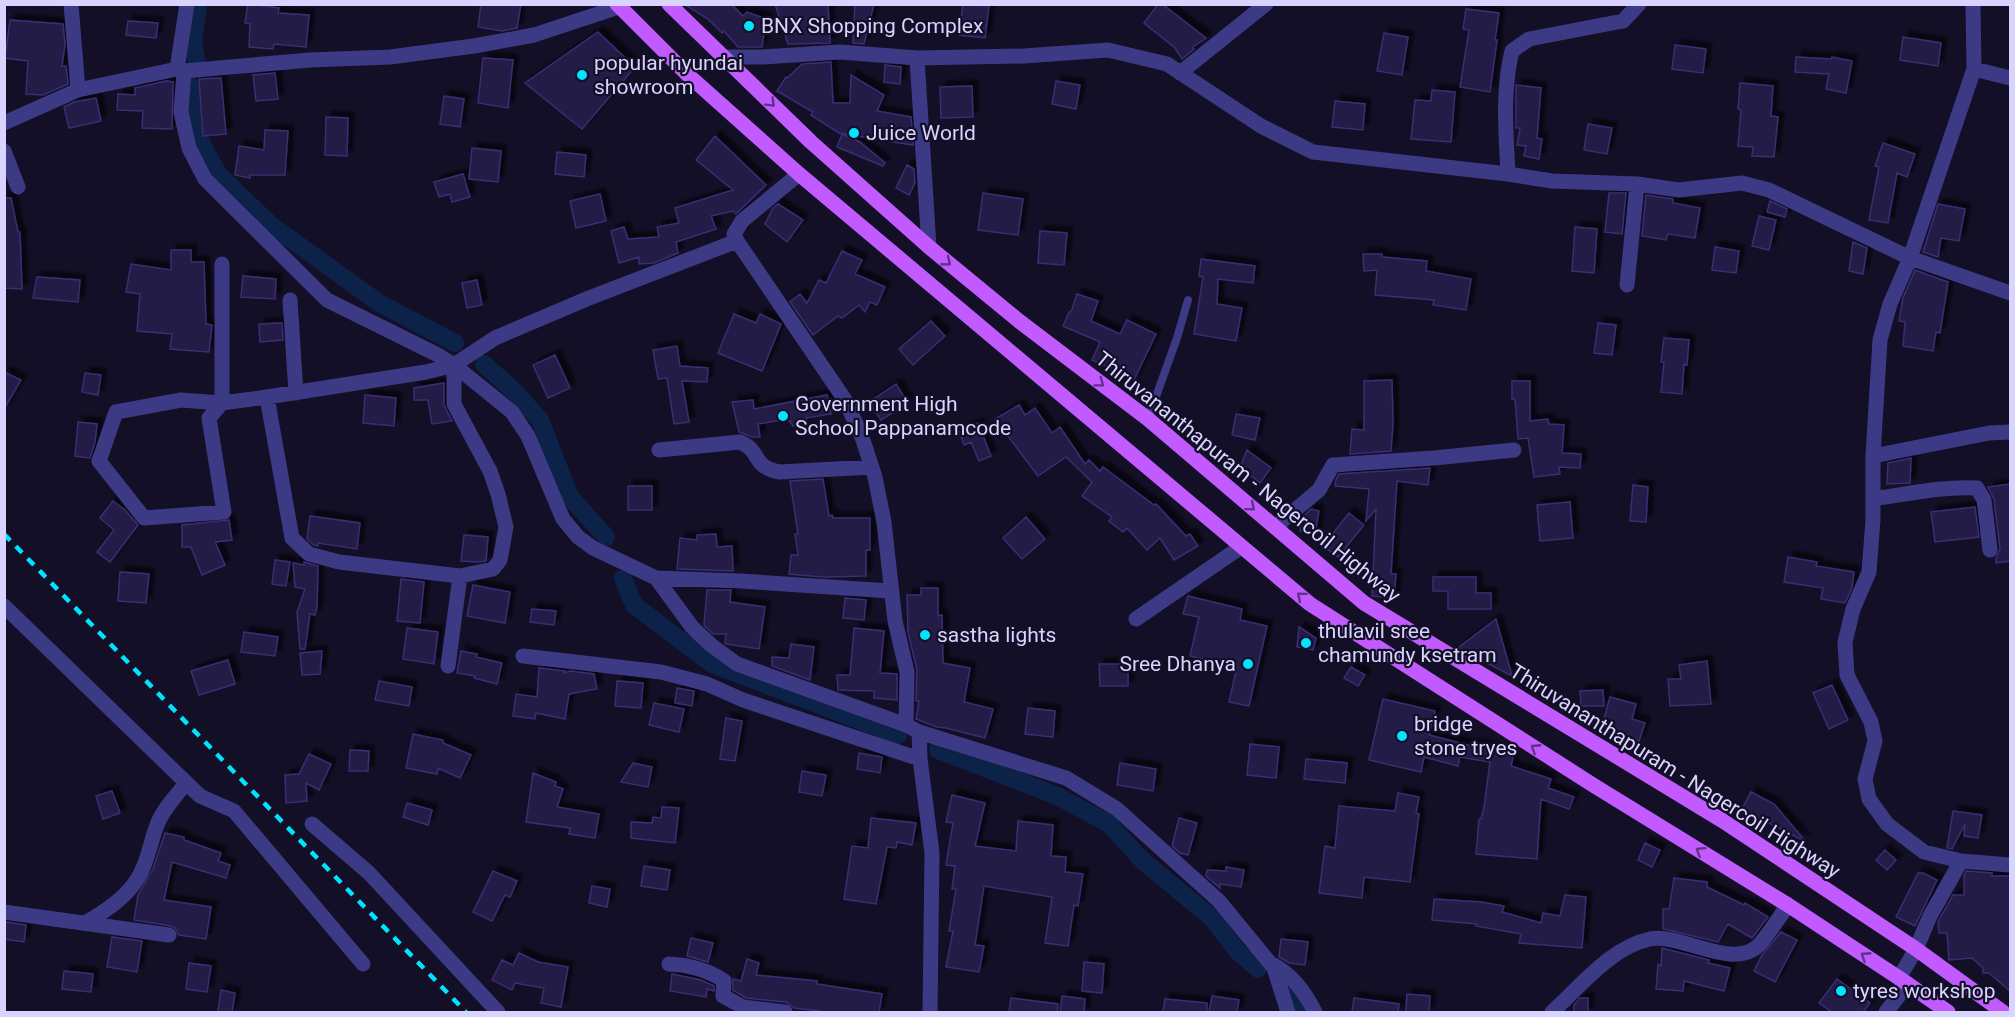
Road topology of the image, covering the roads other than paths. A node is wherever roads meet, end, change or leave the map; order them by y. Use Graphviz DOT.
graph roads {
  1 [pos="71,4"];
  2 [pos="187,4"];
  3 [pos="669,4"];
  4 [pos="1266,4"];
  5 [pos="1639,4"];
  6 [pos="1973,4"];
  7 [pos="618,6"];
  8 [pos="724,57"];
  9 [pos="917,58"];
  10 [pos="1974,69"];
  11 [pos="181,70"];
  12 [pos="1180,73"];
  13 [pos="2010,78"];
  14 [pos="78,90"];
  15 [pos="4,123"];
  16 [pos="4,151"];
  17 [pos="799,174"];
  18 [pos="1508,174"];
  19 [pos="1637,184"];
  20 [pos="18,187"];
  21 [pos="737,241"];
  22 [pos="929,247"];
  23 [pos="1910,258"];
  24 [pos="222,264"];
  25 [pos="1627,285"];
  26 [pos="2010,293"];
  27 [pos="290,300"];
  28 [pos="1188,300"];
  29 [pos="454,365"];
  30 [pos="296,393"];
  31 [pos="267,397"];
  32 [pos="222,403"];
  33 [pos="1148,419"];
  34 [pos="2010,432"];
  35 [pos="659,450"];
  36 [pos="1515,450"];
  37 [pos="1873,456"];
  38 [pos="872,467"];
  39 [pos="1873,500"];
  40 [pos="1275,527"];
  41 [pos="1242,547"];
  42 [pos="1990,550"];
  43 [pos="460,576"];
  44 [pos="656,578"];
  45 [pos="890,591"];
  46 [pos="4,606"];
  47 [pos="1136,619"];
  48 [pos="523,656"];
  49 [pos="448,666"];
  50 [pos="913,728"];
  51 [pos="920,759"];
  52 [pos="186,783"];
  53 [pos="312,824"];
  54 [pos="1961,861"];
  55 [pos="2010,865"];
  56 [pos="1788,905"];
  57 [pos="4,912"];
  58 [pos="85,923"];
  59 [pos="169,935"];
  60 [pos="1916,950"];
  61 [pos="1269,962"];
  62 [pos="363,964"];
  63 [pos="669,964"];
  64 [pos="1904,981"];
  65 [pos="498,1012"];
  66 [pos="785,1012"];
  67 [pos="930,1012"];
  68 [pos="1288,1012"];
  69 [pos="1315,1012"];
  70 [pos="1552,1012"];
  71 [pos="1886,1012"];
  72 [pos="1948,1012"];
  73 [pos="2003,1012"];
  1 -- 14 [label="street"];
  2 -- 11 [label="street"];
  3 -- 8 [label="main road, Thiruvananthapuram - Nagercoil Highway"];
  4 -- 12 [label="street"];
  5 -- 18 [label="street"];
  6 -- 10 [label="street"];
  7 -- 11 [label="street"];
  7 -- 17 [label="main road"];
  8 -- 9 [label="street"];
  8 -- 22 [label="main road, Thiruvananthapuram - Nagercoil Highway, one-way"];
  9 -- 12 [label="street"];
  9 -- 22 [label="street"];
  10 -- 13 [label="street"];
  10 -- 23 [label="street"];
  11 -- 14 [label="street"];
  11 -- 29 [label="street"];
  12 -- 18 [label="street"];
  14 -- 15 [label="street"];
  16 -- 20 [label="street"];
  17 -- 21 [label="street"];
  17 -- 41 [label="main road"];
  18 -- 19 [label="street"];
  19 -- 23 [label="street"];
  19 -- 25 [label="street"];
  21 -- 29 [label="street"];
  21 -- 38 [label="street"];
  22 -- 33 [label="main road, Thiruvananthapuram - Nagercoil Highway, one-way"];
  23 -- 26 [label="street"];
  23 -- 37 [label="street"];
  24 -- 32 [label="street"];
  27 -- 30 [label="street"];
  28 -- 33 [label="lane"];
  29 -- 30 [label="street"];
  29 -- 43 [label="street"];
  29 -- 44 [label="street"];
  30 -- 31 [label="street"];
  31 -- 32 [label="street"];
  31 -- 43 [label="street"];
  32 -- 32 [label="street"];
  33 -- 40 [label="main road, Thiruvananthapuram - Nagercoil Highway, one-way"];
  34 -- 37 [label="street"];
  35 -- 38 [label="street"];
  36 -- 40 [label="street"];
  37 -- 39 [label="street"];
  38 -- 45 [label="street"];
  39 -- 42 [label="street"];
  39 -- 54 [label="street"];
  40 -- 60 [label="main road, Thiruvananthapuram - Nagercoil Highway"];
  41 -- 47 [label="street"];
  56 -- 41 [label="main road, one-way"];
  43 -- 49 [label="street"];
  44 -- 45 [label="street"];
  44 -- 50 [label="street"];
  45 -- 50 [label="street"];
  46 -- 52 [label="street"];
  48 -- 51 [label="street"];
  50 -- 51 [label="street"];
  50 -- 61 [label="street"];
  51 -- 67 [label="street"];
  52 -- 58 [label="street"];
  52 -- 62 [label="street"];
  53 -- 65 [label="street"];
  54 -- 55 [label="street"];
  54 -- 60 [label="street"];
  64 -- 56 [label="main road, one-way"];
  56 -- 70 [label="street"];
  57 -- 58 [label="street"];
  58 -- 59 [label="street"];
  60 -- 64 [label="street"];
  60 -- 73 [label="main road, Thiruvananthapuram - Nagercoil Highway"];
  61 -- 68 [label="street"];
  61 -- 69 [label="street"];
  63 -- 66 [label="street"];
  64 -- 71 [label="street"];
  64 -- 72 [label="main road"];
}
